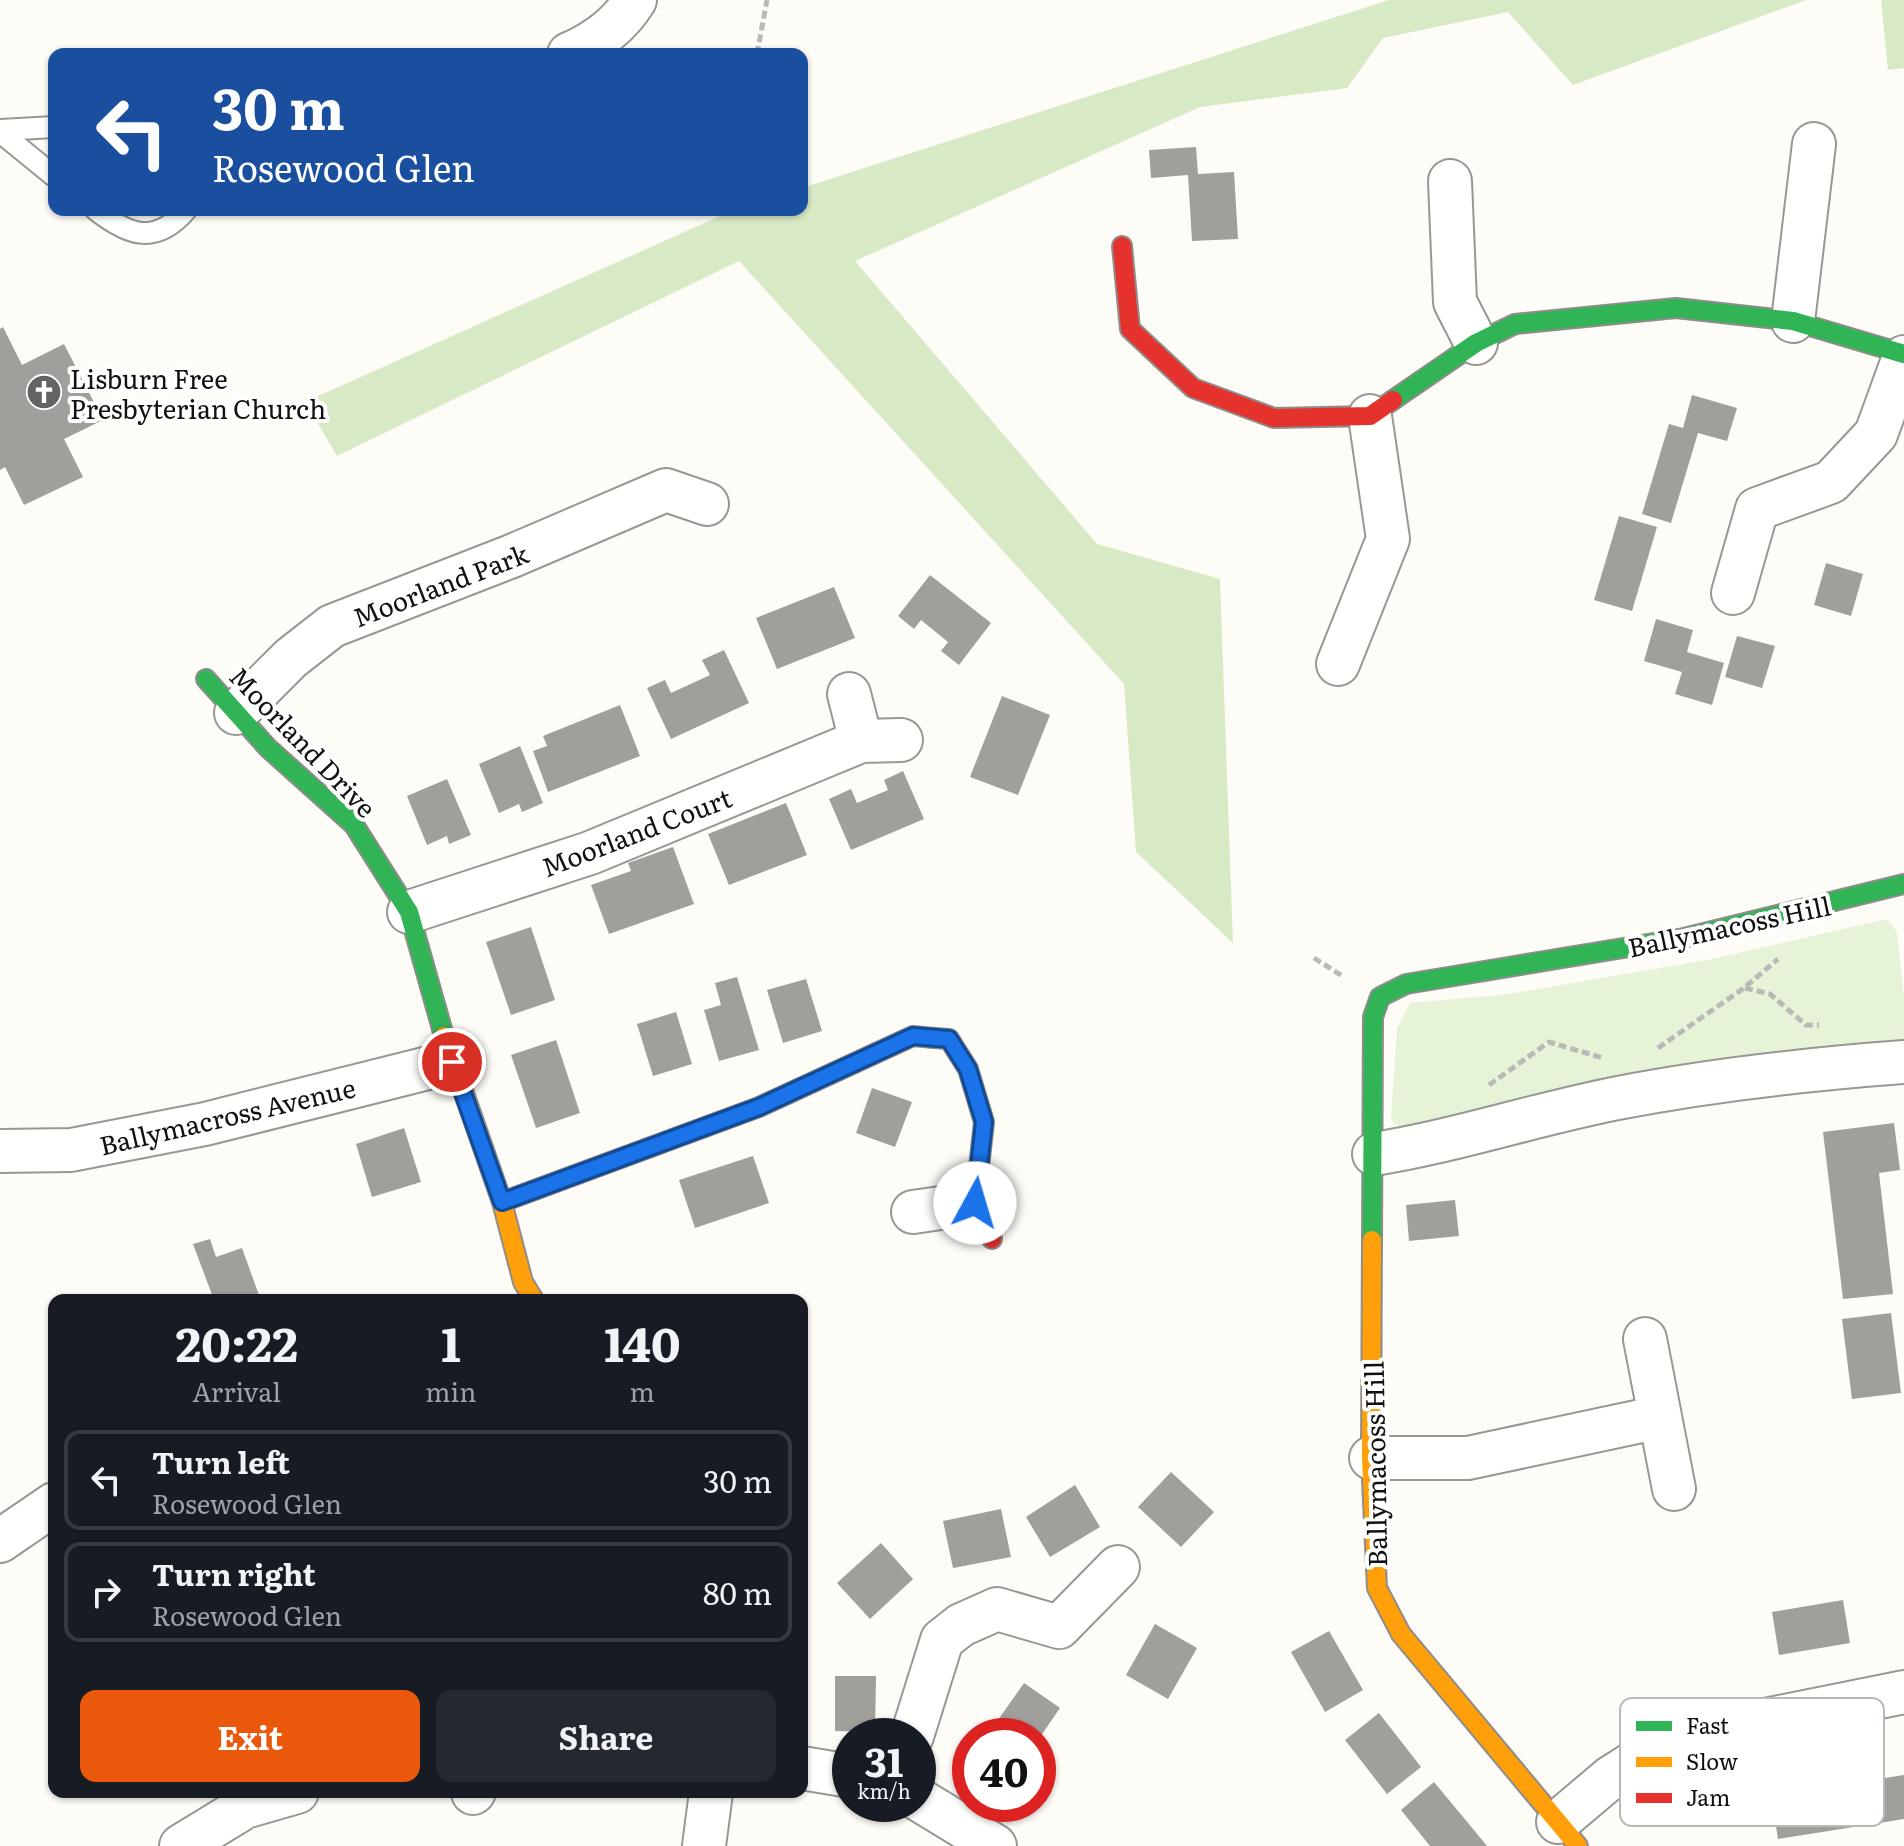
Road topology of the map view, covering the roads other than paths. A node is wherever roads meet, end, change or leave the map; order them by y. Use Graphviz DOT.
graph roads {
  1 [pos="635,0"];
  2 [pos="583,48"];
  3 [pos="48,127"];
  4 [pos="0,131"];
  5 [pos="1814,144"];
  6 [pos="48,171"];
  7 [pos="1450,181"];
  8 [pos="104,216"];
  9 [pos="181,216"];
  10 [pos="1122,246"];
  11 [pos="1793,321"];
  12 [pos="1476,343"];
  13 [pos="1904,356"];
  14 [pos="1370,416"];
  15 [pos="707,504"];
  16 [pos="1733,593"];
  17 [pos="1338,664"];
  18 [pos="206,679"];
  19 [pos="849,694"];
  20 [pos="236,713"];
  21 [pos="1904,884"];
  22 [pos="409,912"];
  23 [pos="452,1062"];
  24 [pos="1904,1062"];
  25 [pos="0,1151"];
  26 [pos="1374,1154"];
  27 [pos="502,1202"];
  28 [pos="913,1212"];
  29 [pos="984,1221"];
  30 [pos="530,1294"];
  31 [pos="1645,1339"];
  32 [pos="1660,1417"];
  33 [pos="1371,1458"];
  34 [pos="1674,1489"];
  35 [pos="48,1508"];
  36 [pos="0,1541"];
  37 [pos="1118,1567"];
  38 [pos="1904,1692"];
  39 [pos="1874,1698"];
  40 [pos="918,1718"];
  41 [pos="808,1769"];
  42 [pos="1620,1772"];
  43 [pos="832,1773"];
  44 [pos="276,1798"];
  45 [pos="710,1798"];
  46 [pos="936,1810"];
  47 [pos="1568,1834"];
  48 [pos="181,1846"];
  49 [pos="704,1846"];
  50 [pos="995,1846"];
  1 -- 2 [label="street"];
  3 -- 4 [label="lane"];
  4 -- 6 [label="lane"];
  5 -- 11 [label="street"];
  7 -- 12 [label="street"];
  8 -- 9 [label="lane"];
  10 -- 14 [label="street"];
  11 -- 12 [label="street"];
  11 -- 13 [label="street"];
  12 -- 14 [label="street"];
  13 -- 16 [label="street"];
  14 -- 17 [label="street"];
  15 -- 20 [label="street, Moorland Park"];
  18 -- 20 [label="street, Moorland Drive"];
  19 -- 22 [label="street, Moorland Court"];
  20 -- 22 [label="street, Moorland Drive"];
  21 -- 26 [label="street, Ballymacoss Hill"];
  22 -- 23 [label="street, Moorland Drive"];
  23 -- 25 [label="street, Ballymacross Avenue"];
  23 -- 27 [label="street, Moorland Drive"];
  24 -- 26 [label="street"];
  26 -- 33 [label="street, Ballymacoss Hill"];
  27 -- 29 [label="street"];
  27 -- 30 [label="street, Moorland Drive"];
  28 -- 29 [label="street"];
  31 -- 32 [label="street"];
  32 -- 33 [label="street"];
  32 -- 34 [label="street"];
  33 -- 47 [label="street, Ballymacoss Hill"];
  35 -- 36 [label="street"];
  37 -- 40 [label="street"];
  38 -- 39 [label="street"];
  41 -- 43 [label="street"];
  42 -- 47 [label="street"];
  44 -- 48 [label="street"];
  45 -- 49 [label="street"];
  46 -- 50 [label="street"];
}
